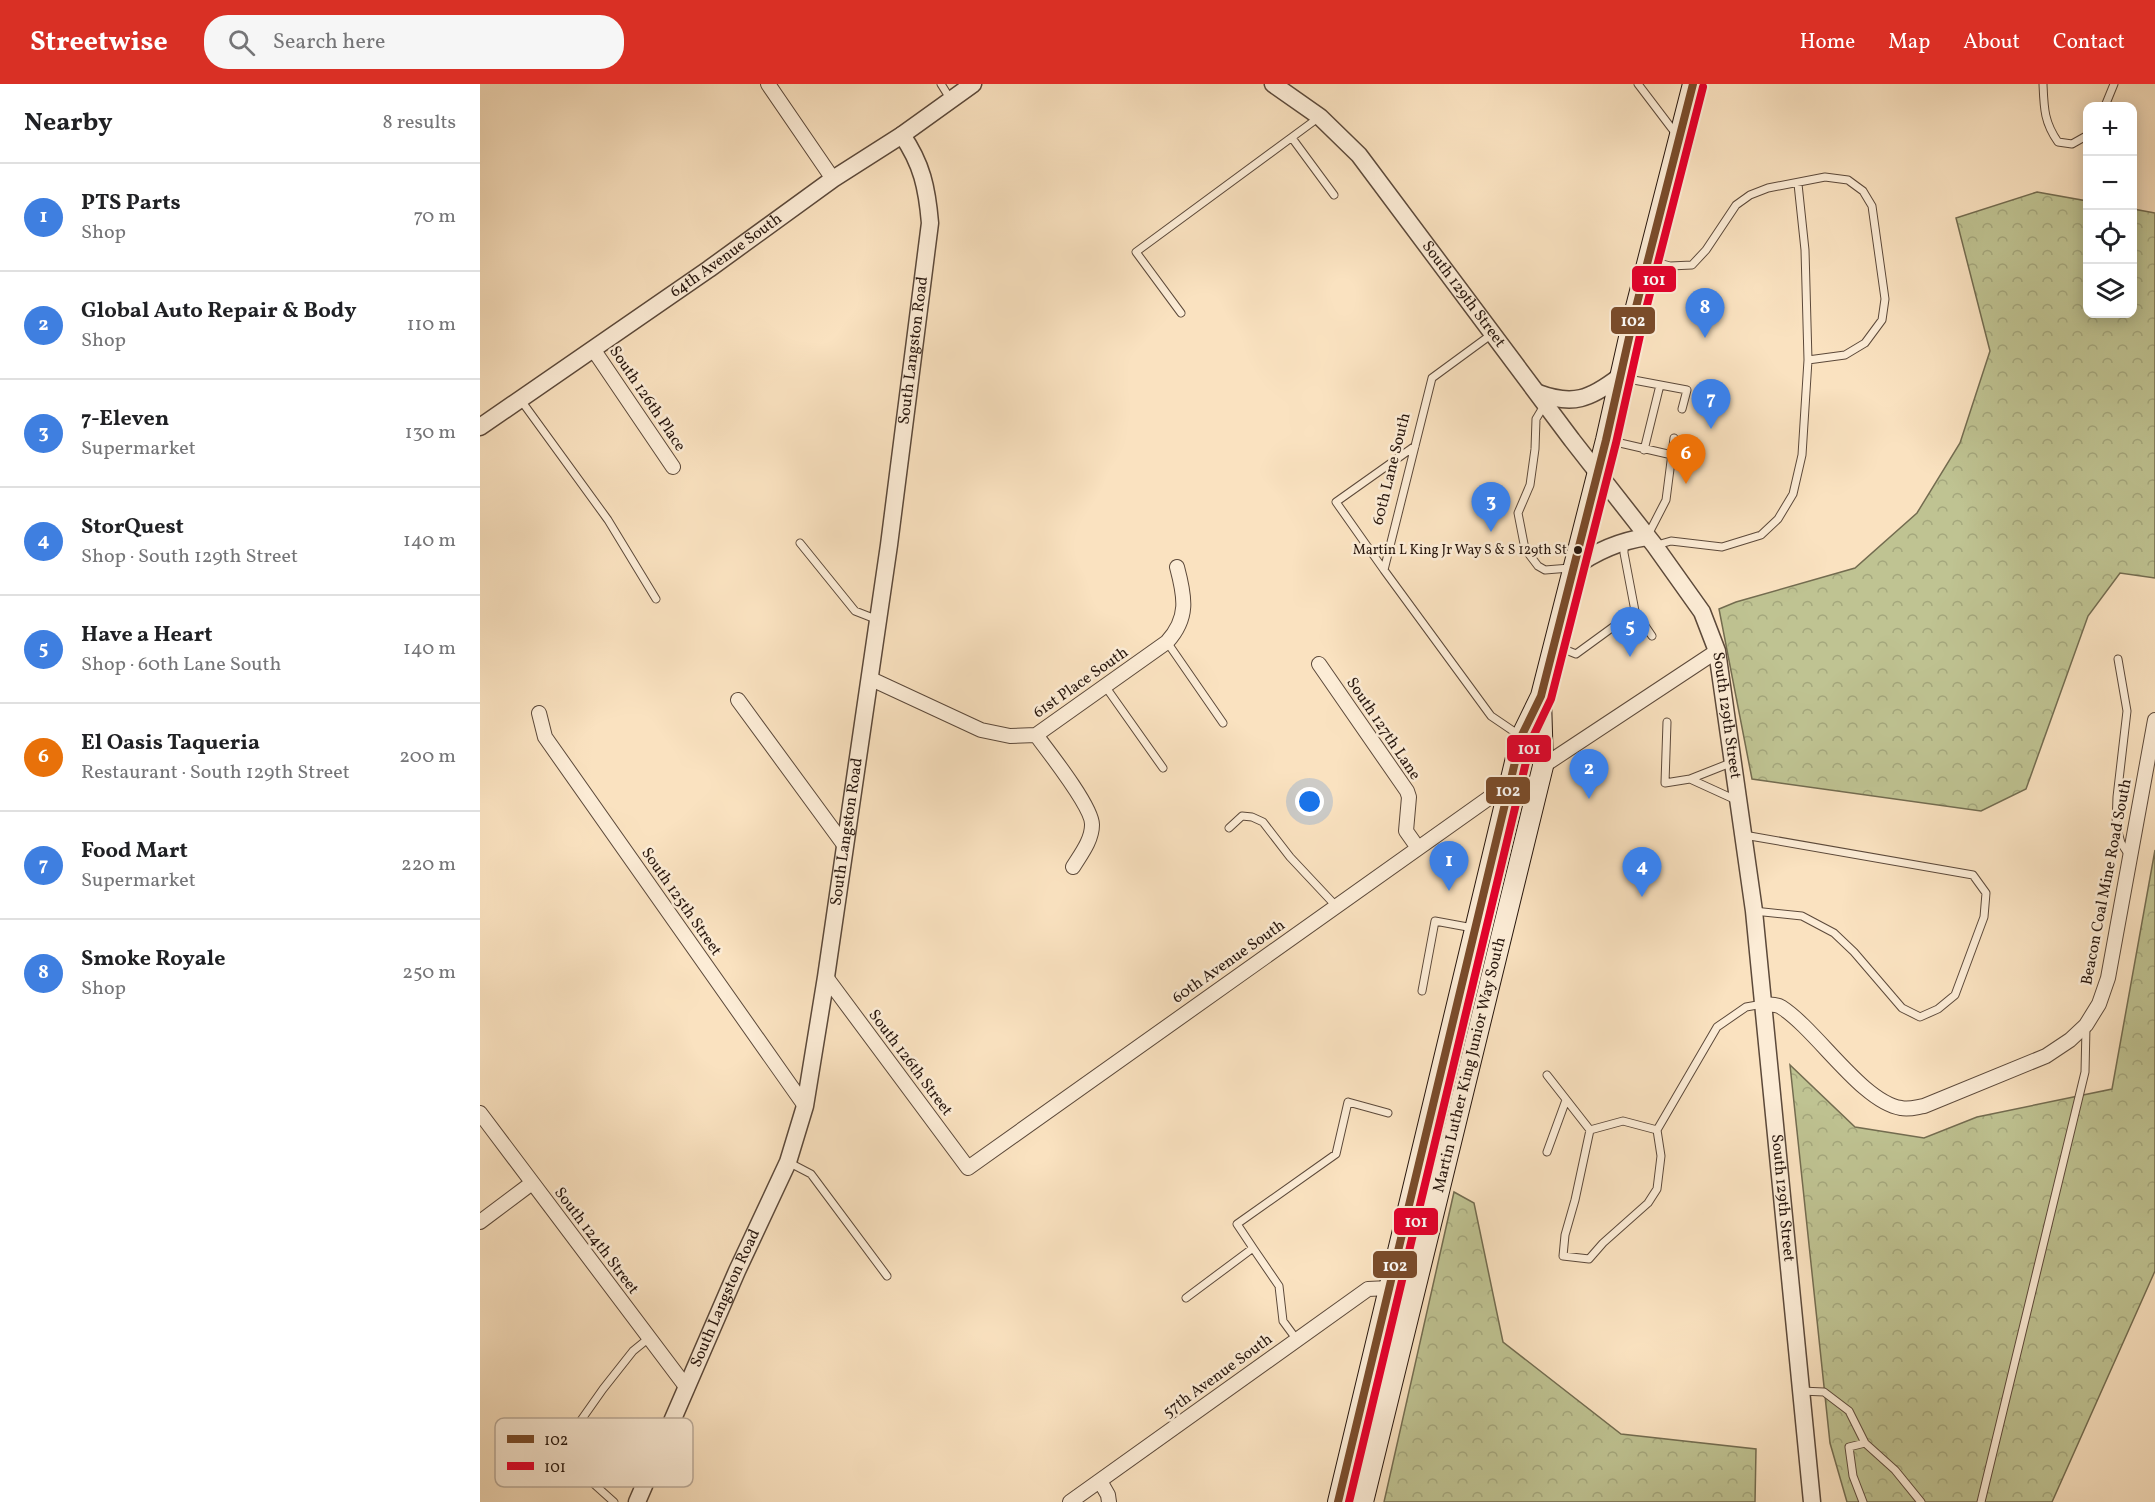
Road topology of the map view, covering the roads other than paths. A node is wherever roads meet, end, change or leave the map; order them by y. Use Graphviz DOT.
graph roads {
  1 [pos="768,84"];
  2 [pos="941,84"];
  3 [pos="973,84"];
  4 [pos="1273,84"];
  5 [pos="1638,84"];
  6 [pos="1694,84"];
  7 [pos="2043,84"];
  8 [pos="2114,84"];
  9 [pos="951,100"];
  10 [pos="2107,102"];
  11 [pos="1320,117"];
  12 [pos="902,135"];
  13 [pos="1292,138"];
  14 [pos="1679,138"];
  15 [pos="2083,138"];
  16 [pos="833,179"];
  17 [pos="1798,183"];
  18 [pos="1334,195"];
  19 [pos="1648,260"];
  20 [pos="1181,313"];
  21 [pos="1493,333"];
  22 [pos="592,349"];
  23 [pos="1808,360"];
  24 [pos="1619,377"];
  25 [pos="1660,385"];
  26 [pos="520,399"];
  27 [pos="1542,399"];
  28 [pos="1682,409"];
  29 [pos="480,427"];
  30 [pos="1674,438"];
  31 [pos="1606,440"];
  32 [pos="1415,446"];
  33 [pos="1644,450"];
  34 [pos="1672,455"];
  35 [pos="674,467"];
  36 [pos="1596,472"];
  37 [pos="1624,541"];
  38 [pos="1651,542"];
  39 [pos="800,543"];
  40 [pos="1177,567"];
  41 [pos="1572,568"];
  42 [pos="1384,570"];
  43 [pos="656,599"];
  44 [pos="1635,611"];
  45 [pos="878,620"];
  46 [pos="1652,636"];
  47 [pos="1167,642"];
  48 [pos="1554,645"];
  49 [pos="1717,651"];
  50 [pos="2118,659"];
  51 [pos="1319,664"];
  52 [pos="869,678"];
  53 [pos="1105,686"];
  54 [pos="1541,696"];
  55 [pos="738,700"];
  56 [pos="539,713"];
  57 [pos="2155,720"];
  58 [pos="1667,722"];
  59 [pos="1223,723"];
  60 [pos="1036,735"];
  61 [pos="1521,737"];
  62 [pos="1733,762"];
  63 [pos="1543,766"];
  64 [pos="1163,768"];
  65 [pos="1690,778"];
  66 [pos="1510,783"];
  67 [pos="1738,801"];
  68 [pos="1229,828"];
  69 [pos="1743,835"];
  70 [pos="845,846"];
  71 [pos="1418,848"];
  72 [pos="2130,857"];
  73 [pos="1073,867"];
  74 [pos="1336,906"];
  75 [pos="1754,911"];
  76 [pos="1475,929"];
  77 [pos="826,978"];
  78 [pos="1422,991"];
  79 [pos="1763,1004"];
  80 [pos="2086,1024"];
  81 [pos="1547,1075"];
  82 [pos="1566,1100"];
  83 [pos="804,1106"];
  84 [pos="480,1113"];
  85 [pos="1388,1113"];
  86 [pos="1590,1130"];
  87 [pos="1657,1130"];
  88 [pos="1547,1152"];
  89 [pos="788,1162"];
  90 [pos="968,1168"];
  91 [pos="532,1184"];
  92 [pos="480,1222"];
  93 [pos="1253,1248"];
  94 [pos="887,1276"];
  95 [pos="1389,1288"];
  96 [pos="1186,1298"];
  97 [pos="649,1338"];
  98 [pos="1297,1340"];
  99 [pos="687,1389"];
  100 [pos="1800,1391"];
  101 [pos="583,1418"];
  102 [pos="674,1418"];
  103 [pos="1865,1443"];
  104 [pos="1100,1481"];
  105 [pos="597,1487"];
  106 [pos="645,1487"];
  107 [pos="614,1502"];
  108 [pos="638,1502"];
  109 [pos="1070,1502"];
  110 [pos="1109,1502"];
  111 [pos="1338,1502"];
  112 [pos="1363,1502"];
  113 [pos="1812,1502"];
  114 [pos="1863,1502"];
  115 [pos="1921,1502"];
  116 [pos="1981,1502"];
  1 -- 16 [label="street"];
  2 -- 9 [label="lane"];
  3 -- 9 [label="street, 64th Avenue South"];
  4 -- 11 [label="street, South 129th Street"];
  5 -- 14 [label="lane"];
  6 -- 14 [label="main road, Martin Luther King Junior Way South"];
  7 -- 15 [label="lane"];
  8 -- 10 [label="lane"];
  9 -- 12 [label="street, 64th Avenue South"];
  11 -- 13 [label="lane"];
  11 -- 21 [label="street, South 129th Street"];
  12 -- 16 [label="street, 64th Avenue South"];
  12 -- 45 [label="street, South Langston Road"];
  13 -- 18 [label="lane"];
  13 -- 20 [label="lane"];
  14 -- 19 [label="main road, Martin Luther King Junior Way South"];
  16 -- 22 [label="street, 64th Avenue South"];
  17 -- 19 [label="lane"];
  17 -- 23 [label="lane"];
  17 -- 23 [label="lane"];
  19 -- 24 [label="main road, Martin Luther King Junior Way South"];
  21 -- 27 [label="street, South 129th Street"];
  21 -- 32 [label="lane, 60th Lane South"];
  22 -- 26 [label="street, 64th Avenue South"];
  22 -- 35 [label="street, South 126th Place"];
  23 -- 38 [label="lane"];
  24 -- 25 [label="lane"];
  24 -- 27 [label="street"];
  24 -- 31 [label="main road, Martin Luther King Junior Way South"];
  25 -- 28 [label="lane"];
  25 -- 33 [label="lane"];
  26 -- 29 [label="street, 64th Avenue South"];
  26 -- 43 [label="lane"];
  27 -- 36 [label="street, South 129th Street"];
  27 -- 41 [label="lane"];
  30 -- 34 [label="lane"];
  31 -- 33 [label="lane"];
  31 -- 36 [label="main road, Martin Luther King Junior Way South"];
  32 -- 42 [label="lane, 60th Lane South"];
  32 -- 42 [label="lane"];
  33 -- 34 [label="lane"];
  34 -- 38 [label="lane"];
  36 -- 38 [label="street, South 129th Street"];
  36 -- 41 [label="main road, Martin Luther King Junior Way South"];
  37 -- 38 [label="street"];
  37 -- 41 [label="street"];
  37 -- 44 [label="lane"];
  38 -- 49 [label="street, South 129th Street"];
  39 -- 45 [label="lane"];
  40 -- 47 [label="street, 61st Place South"];
  41 -- 48 [label="main road, Martin Luther King Junior Way South"];
  42 -- 61 [label="lane"];
  44 -- 46 [label="lane"];
  44 -- 48 [label="lane"];
  45 -- 52 [label="street, South Langston Road"];
  47 -- 53 [label="street, 61st Place South"];
  47 -- 59 [label="lane"];
  48 -- 54 [label="main road, Martin Luther King Junior Way South"];
  49 -- 62 [label="street, South 129th Street"];
  49 -- 63 [label="street"];
  50 -- 72 [label="lane"];
  51 -- 71 [label="street, South 127th Lane"];
  52 -- 60 [label="street, 61st Place South"];
  52 -- 70 [label="street, South Langston Road"];
  53 -- 60 [label="street, 61st Place South"];
  53 -- 64 [label="lane"];
  54 -- 61 [label="main road, Martin Luther King Junior Way South"];
  54 -- 63 [label="main road, Martin Luther King Junior Way South"];
  55 -- 70 [label="street"];
  56 -- 83 [label="street, South 125th Street"];
  57 -- 72 [label="street, Beacon Coal Mine Road South"];
  58 -- 65 [label="lane"];
  60 -- 73 [label="street"];
  61 -- 66 [label="main road, Martin Luther King Junior Way South"];
  62 -- 65 [label="lane"];
  62 -- 67 [label="street, South 129th Street"];
  63 -- 112 [label="main road, Martin Luther King Junior Way South"];
  65 -- 67 [label="lane"];
  66 -- 71 [label="street, 60th Avenue South"];
  66 -- 76 [label="main road, Martin Luther King Junior Way South"];
  67 -- 69 [label="street, South 129th Street"];
  68 -- 74 [label="lane"];
  69 -- 75 [label="street, South 129th Street"];
  69 -- 75 [label="lane"];
  70 -- 77 [label="street, South Langston Road"];
  71 -- 74 [label="street, 60th Avenue South"];
  72 -- 80 [label="street, Beacon Coal Mine Road South"];
  74 -- 90 [label="street, 60th Avenue South"];
  75 -- 79 [label="street, South 129th Street"];
  76 -- 78 [label="lane"];
  76 -- 95 [label="main road, Martin Luther King Junior Way South"];
  77 -- 83 [label="street, South Langston Road"];
  77 -- 90 [label="street, South 126th Street"];
  79 -- 80 [label="street, Beacon Coal Mine Road South"];
  79 -- 87 [label="lane"];
  79 -- 100 [label="street, South 129th Street"];
  80 -- 116 [label="lane"];
  81 -- 82 [label="lane"];
  82 -- 86 [label="lane"];
  82 -- 88 [label="lane"];
  83 -- 89 [label="street, South Langston Road"];
  84 -- 91 [label="street, South 124th Street"];
  85 -- 93 [label="lane"];
  86 -- 87 [label="lane"];
  86 -- 87 [label="lane"];
  89 -- 94 [label="lane"];
  89 -- 99 [label="street, South Langston Road"];
  91 -- 92 [label="street"];
  91 -- 97 [label="street, South 124th Street"];
  93 -- 96 [label="lane"];
  93 -- 98 [label="lane"];
  95 -- 98 [label="street, 57th Avenue South"];
  95 -- 111 [label="main road, Martin Luther King Junior Way South"];
  97 -- 99 [label="street, South 124th Street"];
  97 -- 101 [label="lane"];
  98 -- 104 [label="street, 57th Avenue South"];
  99 -- 102 [label="street, South Langston Road"];
  100 -- 103 [label="lane"];
  100 -- 113 [label="street, South 129th Street"];
  103 -- 114 [label="lane"];
  103 -- 115 [label="lane"];
  104 -- 109 [label="street, 57th Avenue South"];
  104 -- 110 [label="street"];
  105 -- 107 [label="lane"];
  106 -- 108 [label="street, South Langston Road"];
}
